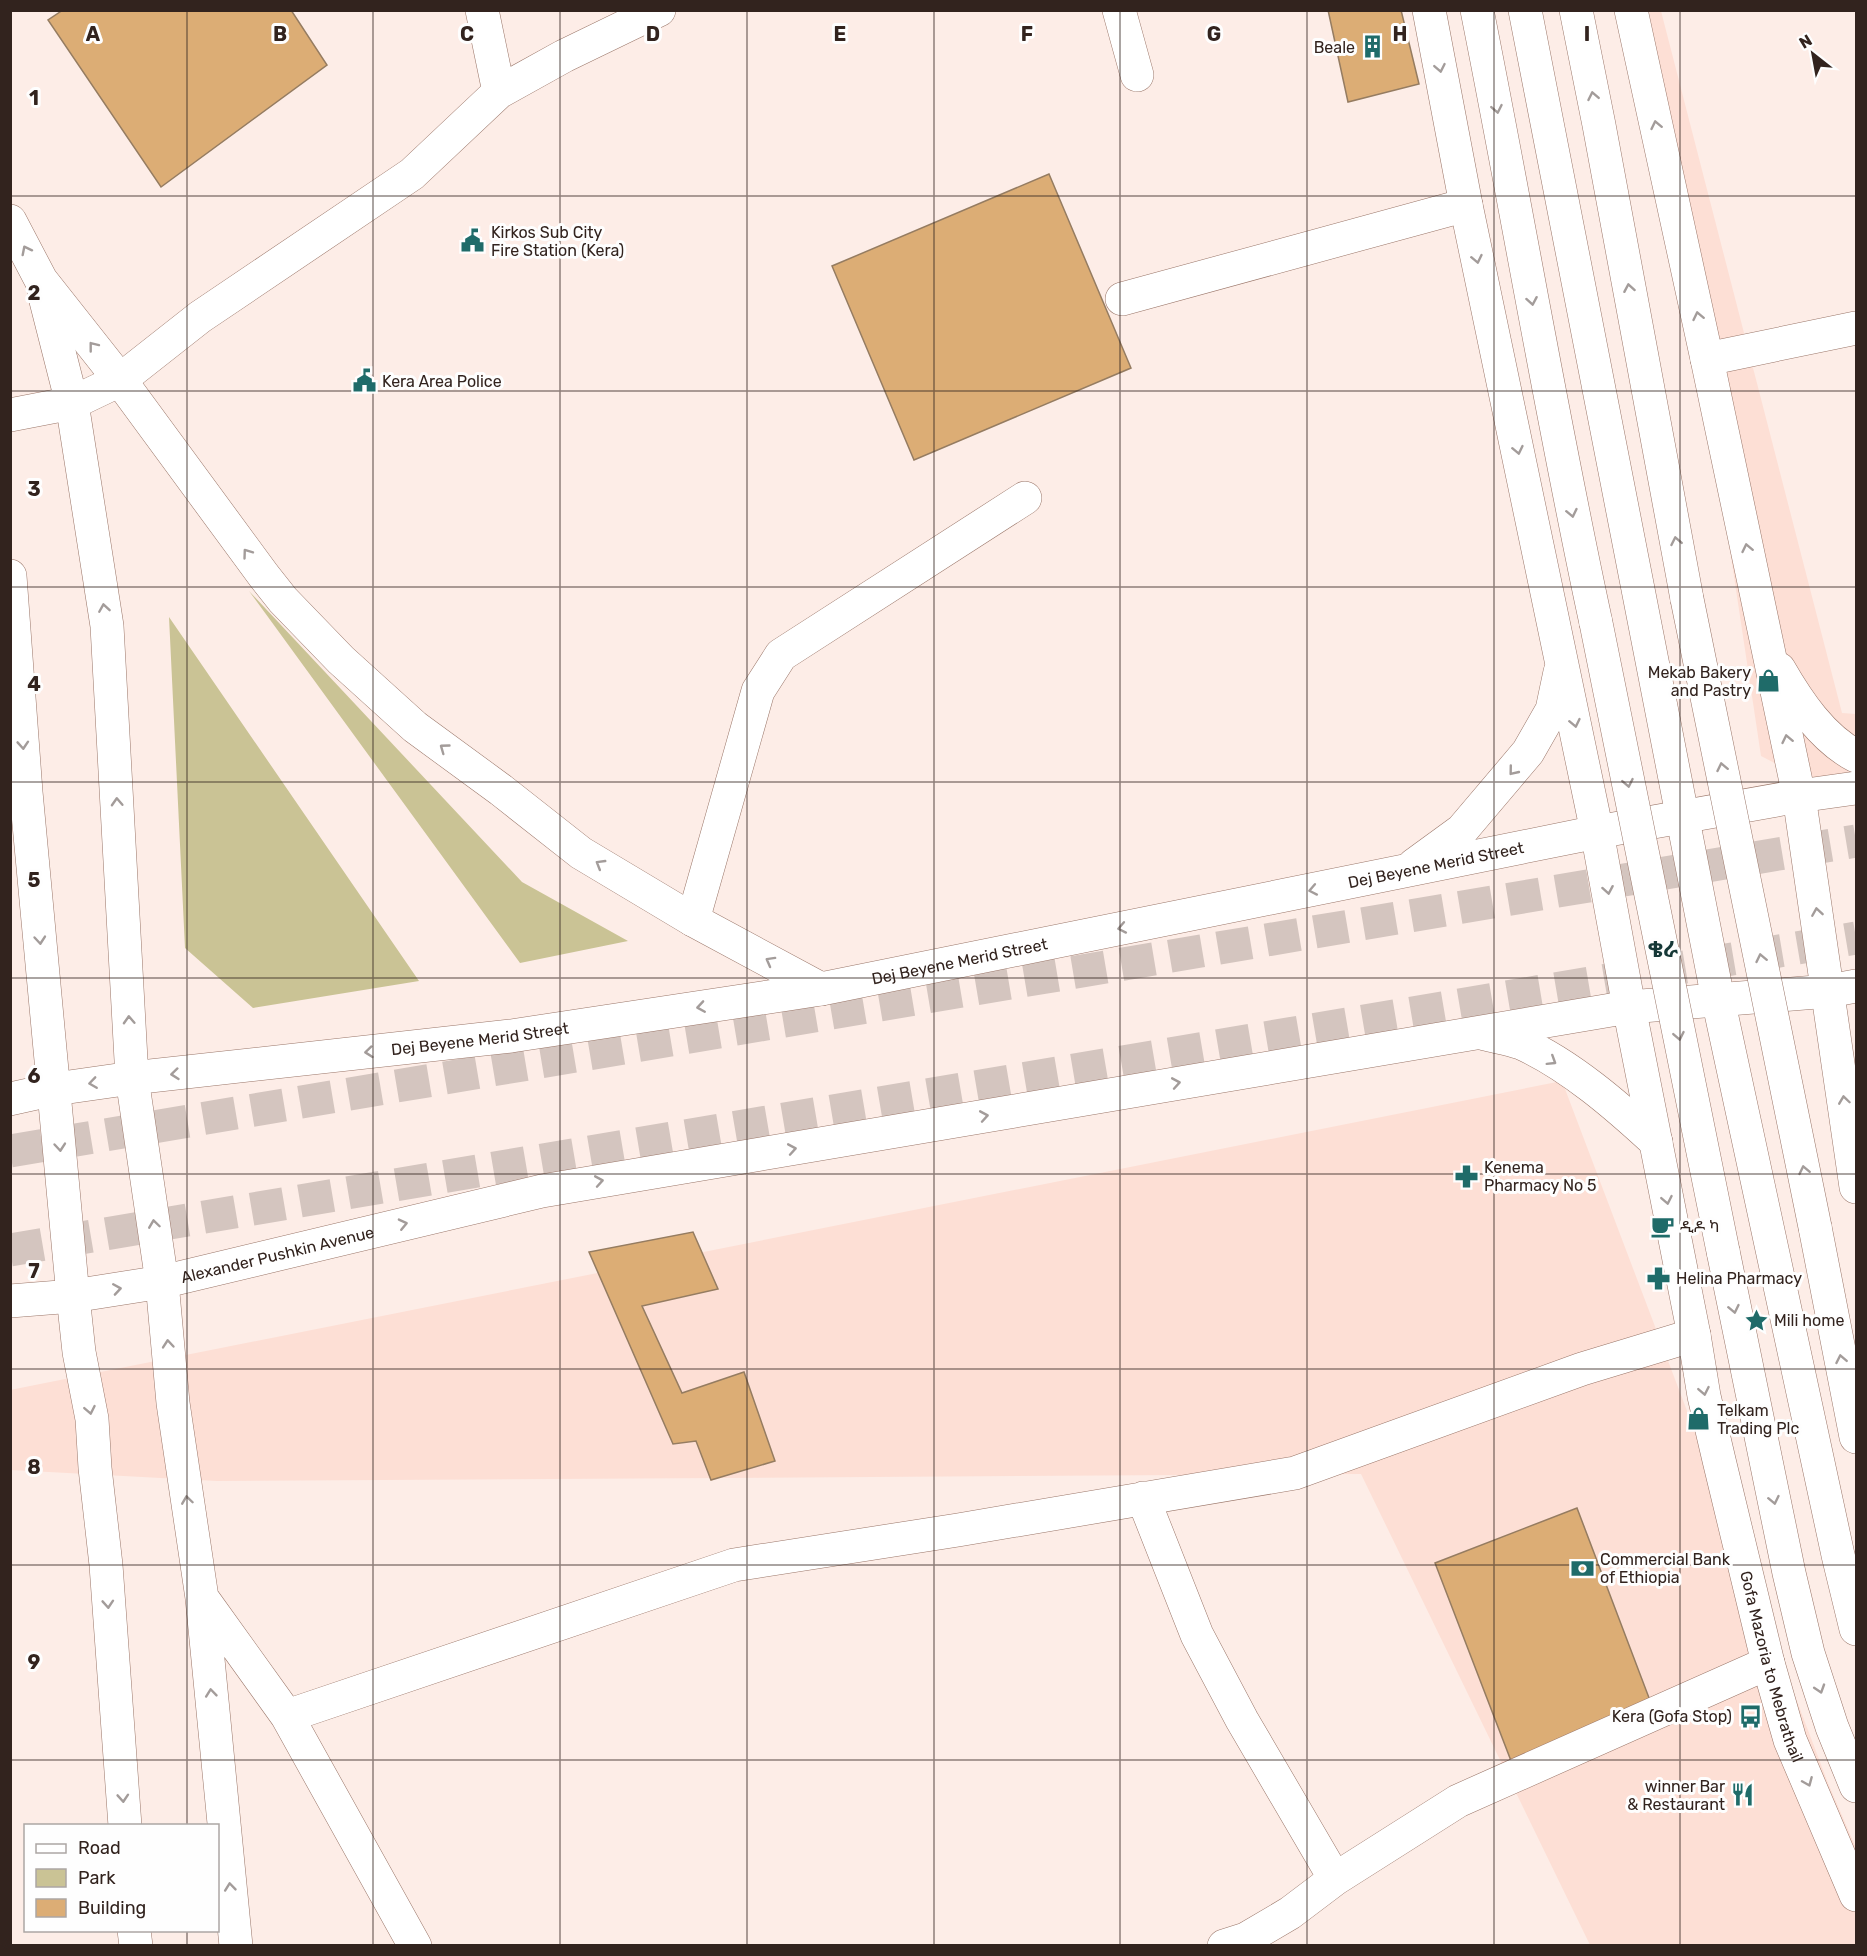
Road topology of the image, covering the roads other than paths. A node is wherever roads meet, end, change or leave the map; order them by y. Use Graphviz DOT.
graph roads {
  1 [pos="482,10"];
  2 [pos="658,10"];
  3 [pos="1119,10"];
  4 [pos="1429,10"];
  5 [pos="1477,10"];
  6 [pos="1525,10"];
  7 [pos="1576,10"];
  8 [pos="1631,10"];
  9 [pos="1137,75"];
  10 [pos="499,92"];
  11 [pos="1466,205"];
  12 [pos="10,221"];
  13 [pos="41,280"];
  14 [pos="1122,299"];
  15 [pos="1857,328"];
  16 [pos="1707,359"];
  17 [pos="120,380"];
  18 [pos="72,403"];
  19 [pos="10,415"];
  20 [pos="1025,498"];
  21 [pos="10,576"];
  22 [pos="1768,648"];
  23 [pos="1562,662"];
  24 [pos="1857,756"];
  25 [pos="1857,788"];
  26 [pos="1799,796"];
  27 [pos="1682,818"];
  28 [pos="1597,832"];
  29 [pos="1404,872"];
  30 [pos="693,920"];
  31 [pos="1843,988"];
  32 [pos="821,989"];
  33 [pos="1718,999"];
  34 [pos="1629,1007"];
  35 [pos="1479,1032"];
  36 [pos="132,1078"];
  37 [pos="55,1089"];
  38 [pos="10,1099"];
  39 [pos="1656,1142"];
  40 [pos="1856,1180"];
  41 [pos="162,1282"];
  42 [pos="73,1296"];
  43 [pos="10,1301"];
  44 [pos="1694,1335"];
  45 [pos="1857,1437"];
  46 [pos="1143,1498"];
  47 [pos="202,1598"];
  48 [pos="1857,1629"];
  49 [pos="1768,1663"];
  50 [pos="287,1716"];
  51 [pos="1857,1786"];
  52 [pos="125,1824"];
  53 [pos="1335,1879"];
  54 [pos="1857,1895"];
  55 [pos="236,1946"];
  56 [pos="415,1946"];
  57 [pos="1224,1946"];
  1 -- 10 [label="main road"];
  2 -- 10 [label="main road"];
  3 -- 9 [label="main road"];
  4 -- 11 [label="main road, Gofa Mazoria to Mebrathail, one-way"];
  5 -- 51 [label="main road, one-way, bridge"];
  6 -- 27 [label="main road"];
  45 -- 7 [label="main road, one-way, bridge"];
  16 -- 8 [label="main road, one-way"];
  10 -- 17 [label="main road"];
  11 -- 14 [label="main road"];
  11 -- 23 [label="main road, Gofa Mazoria to Mebrathail, one-way"];
  13 -- 12 [label="main road, one-way"];
  17 -- 13 [label="main road, one-way"];
  13 -- 18 [label="main road"];
  15 -- 16 [label="main road"];
  22 -- 16 [label="main road, one-way"];
  17 -- 18 [label="main road"];
  30 -- 17 [label="main road, one-way"];
  18 -- 19 [label="main road"];
  36 -- 18 [label="main road, one-way"];
  20 -- 30 [label="main road"];
  21 -- 37 [label="main road, one-way"];
  22 -- 24 [label="main road"];
  26 -- 22 [label="main road, one-way"];
  23 -- 28 [label="main road, Gofa Mazoria to Mebrathail, one-way"];
  23 -- 29 [label="main road, one-way"];
  25 -- 26 [label="main road, Dej Beyene Merid Street"];
  26 -- 27 [label="main road, Dej Beyene Merid Street"];
  31 -- 26 [label="main road, one-way"];
  27 -- 28 [label="main road, Dej Beyene Merid Street"];
  27 -- 33 [label="main road"];
  28 -- 29 [label="main road, Dej Beyene Merid Street"];
  28 -- 34 [label="main road, Gofa Mazoria to Mebrathail, one-way"];
  29 -- 32 [label="main road, Dej Beyene Merid Street, one-way"];
  32 -- 30 [label="main road, one-way"];
  31 -- 33 [label="main road"];
  40 -- 31 [label="main road, one-way"];
  32 -- 36 [label="main road, Dej Beyene Merid Street, one-way"];
  33 -- 34 [label="main road"];
  33 -- 48 [label="main road"];
  34 -- 35 [label="main road"];
  34 -- 39 [label="main road, Gofa Mazoria to Mebrathail"];
  35 -- 39 [label="main road, one-way"];
  41 -- 35 [label="main road, Alexander Pushkin Avenue, one-way"];
  36 -- 37 [label="main road, Dej Beyene Merid Street, one-way"];
  41 -- 36 [label="main road, one-way"];
  37 -- 38 [label="main road"];
  37 -- 42 [label="main road, one-way"];
  39 -- 44 [label="main road, Gofa Mazoria to Mebrathail, one-way"];
  42 -- 41 [label="main road, Alexander Pushkin Avenue, one-way"];
  47 -- 41 [label="main road, one-way"];
  42 -- 43 [label="main road, Alexander Pushkin Avenue"];
  42 -- 52 [label="main road, one-way"];
  44 -- 46 [label="main road"];
  44 -- 49 [label="main road, Gofa Mazoria to Mebrathail, one-way"];
  46 -- 50 [label="main road"];
  46 -- 53 [label="main road"];
  47 -- 50 [label="main road"];
  55 -- 47 [label="main road, one-way"];
  49 -- 53 [label="main road"];
  49 -- 54 [label="main road, Gofa Mazoria to Mebrathail, one-way"];
  50 -- 56 [label="main road"];
  53 -- 57 [label="main road"];
}
